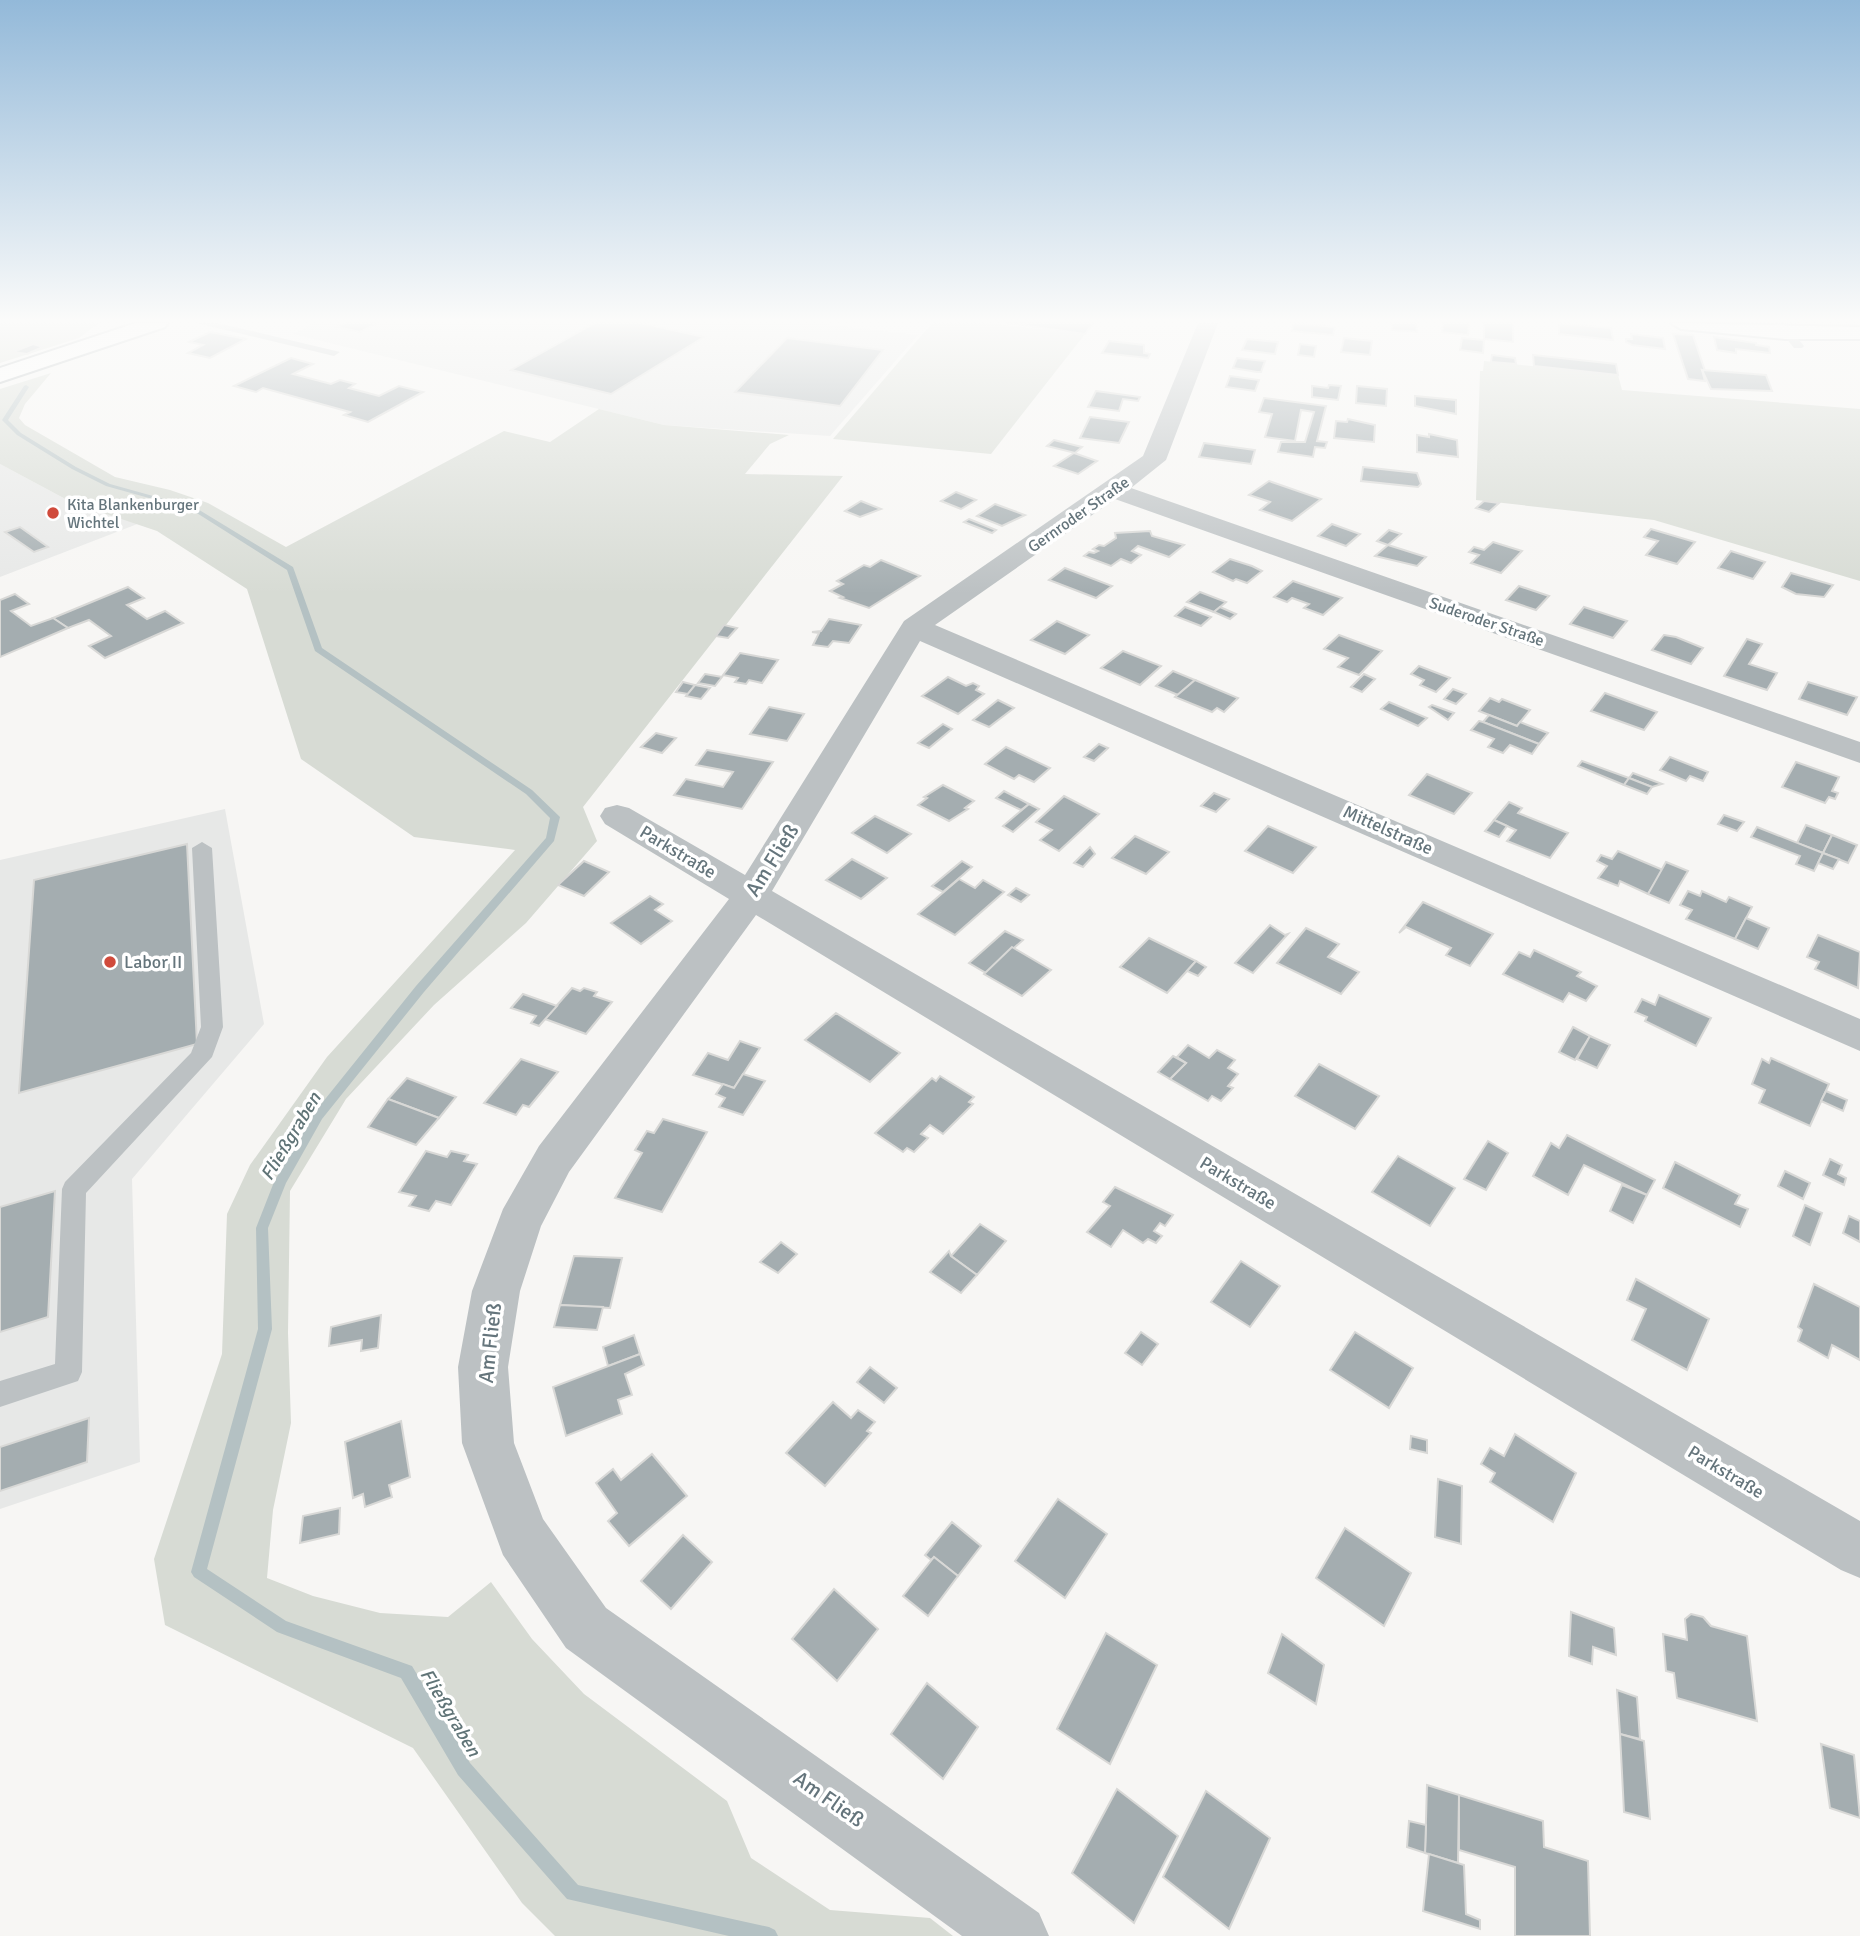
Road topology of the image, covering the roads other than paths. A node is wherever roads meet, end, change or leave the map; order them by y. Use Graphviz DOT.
graph roads {
  1 [pos="1172,413"];
  2 [pos="1113,490"];
  3 [pos="914,627"];
  4 [pos="1860,752"];
  5 [pos="617,816"];
  6 [pos="202,848"];
  7 [pos="751,895"];
  8 [pos="1860,1036"];
  9 [pos="0,1394"];
  10 [pos="1860,1551"];
  11 [pos="1016,1936"];
  1 -- 2 [label="street, Gernroder Straße"];
  2 -- 3 [label="street, Gernroder Straße"];
  2 -- 4 [label="street, Suderoder Straße"];
  3 -- 7 [label="street, Am Fließ"];
  3 -- 8 [label="street, Mittelstraße"];
  5 -- 7 [label="street, Parkstraße"];
  6 -- 9 [label="lane"];
  7 -- 10 [label="street, Parkstraße"];
  7 -- 11 [label="street, Am Fließ"];
}
